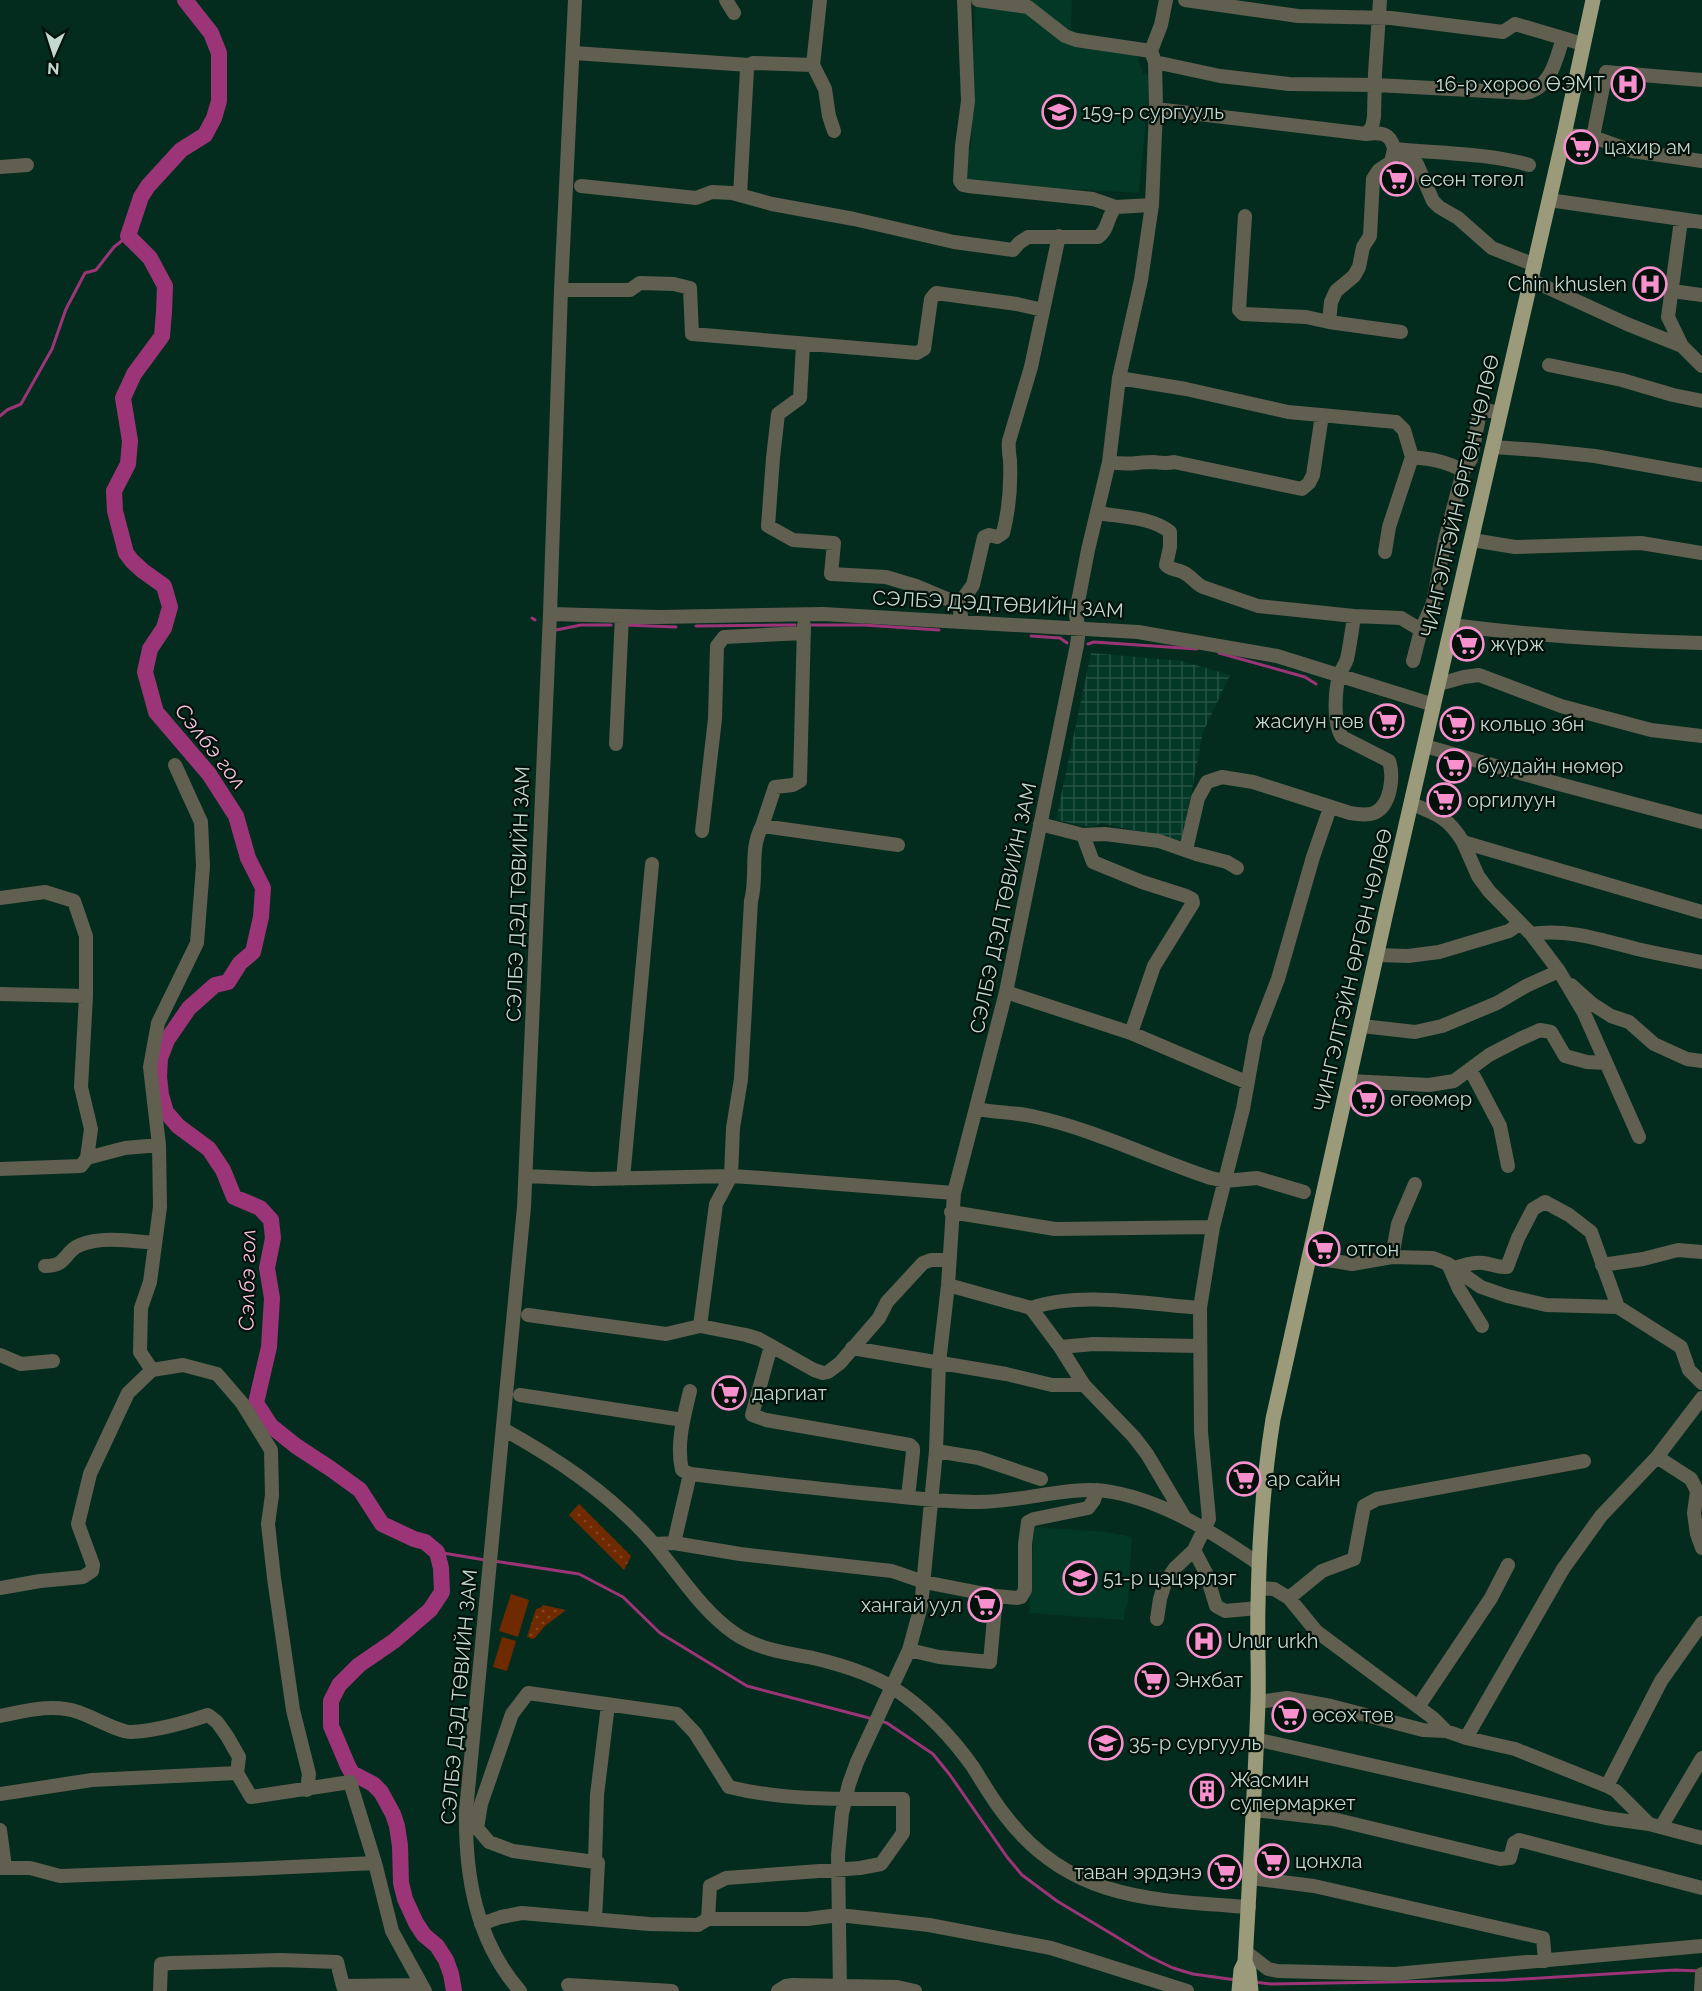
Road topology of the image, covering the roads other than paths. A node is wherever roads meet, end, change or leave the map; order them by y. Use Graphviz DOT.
graph roads {
  1 [pos="576,0"];
  2 [pos="726,0"];
  3 [pos="820,0"];
  4 [pos="964,0"];
  5 [pos="978,0"];
  6 [pos="1166,0"];
  7 [pos="1185,0"];
  8 [pos="1380,0"];
  9 [pos="1593,0"];
  10 [pos="734,13"];
  11 [pos="1378,18"];
  12 [pos="1563,38"];
  13 [pos="1583,44"];
  14 [pos="574,53"];
  15 [pos="1154,56"];
  16 [pos="748,65"];
  17 [pos="813,66"];
  18 [pos="1702,80"];
  19 [pos="1375,85"];
  20 [pos="1156,109"];
  21 [pos="834,131"];
  22 [pos="1366,134"];
  23 [pos="1564,135"];
  24 [pos="1593,137"];
  25 [pos="1394,149"];
  26 [pos="1702,161"];
  27 [pos="27,165"];
  28 [pos="1529,165"];
  29 [pos="0,167"];
  30 [pos="581,186"];
  31 [pos="740,195"];
  32 [pos="1549,200"];
  33 [pos="1152,205"];
  34 [pos="1116,207"];
  35 [pos="1245,216"];
  36 [pos="1682,220"];
  37 [pos="1702,222"];
  38 [pos="1059,236"];
  39 [pos="1535,265"];
  40 [pos="1532,280"];
  41 [pos="561,290"];
  42 [pos="1672,291"];
  43 [pos="1702,295"];
  44 [pos="1043,310"];
  45 [pos="1329,322"];
  46 [pos="1401,332"];
  47 [pos="803,345"];
  48 [pos="1682,346"];
  49 [pos="1549,365"];
  50 [pos="1702,366"];
  51 [pos="1119,378"];
  52 [pos="1702,401"];
  53 [pos="1500,413"];
  54 [pos="1322,415"];
  55 [pos="1493,447"];
  56 [pos="1412,458"];
  57 [pos="1109,462"];
  58 [pos="1463,471"];
  59 [pos="1702,475"];
  60 [pos="1098,513"];
  61 [pos="1472,540"];
  62 [pos="1385,552"];
  63 [pos="1702,553"];
  64 [pos="959,604"];
  65 [pos="550,614"];
  66 [pos="804,614"];
  67 [pos="622,616"];
  68 [pos="1353,616"];
  69 [pos="962,622"];
  70 [pos="1452,625"];
  71 [pos="1080,629"];
  72 [pos="1421,630"];
  73 [pos="804,633"];
  74 [pos="1702,643"];
  75 [pos="1413,661"];
  76 [pos="1339,676"];
  77 [pos="1439,684"];
  78 [pos="1434,705"];
  79 [pos="1702,736"];
  80 [pos="616,744"];
  81 [pos="1425,746"];
  82 [pos="175,765"];
  83 [pos="1412,804"];
  84 [pos="1330,808"];
  85 [pos="1702,822"];
  86 [pos="1040,824"];
  87 [pos="762,826"];
  88 [pos="702,831"];
  89 [pos="1083,835"];
  90 [pos="1463,842"];
  91 [pos="898,845"];
  92 [pos="1186,850"];
  93 [pos="652,864"];
  94 [pos="1238,868"];
  95 [pos="0,898"];
  96 [pos="1702,912"];
  97 [pos="1520,923"];
  98 [pos="1531,934"];
  99 [pos="1377,955"];
  100 [pos="1702,962"];
  101 [pos="1561,975"];
  102 [pos="1006,992"];
  103 [pos="0,994"];
  104 [pos="86,996"];
  105 [pos="1362,1026"];
  106 [pos="1131,1033"];
  107 [pos="1702,1061"];
  108 [pos="1606,1063"];
  109 [pos="1470,1069"];
  110 [pos="1350,1081"];
  111 [pos="1246,1082"];
  112 [pos="977,1109"];
  113 [pos="1639,1137"];
  114 [pos="159,1145"];
  115 [pos="87,1158"];
  116 [pos="1508,1166"];
  117 [pos="0,1169"];
  118 [pos="526,1176"];
  119 [pos="731,1176"];
  120 [pos="623,1179"];
  121 [pos="1225,1181"];
  122 [pos="1415,1184"];
  123 [pos="1304,1192"];
  124 [pos="954,1193"];
  125 [pos="951,1212"];
  126 [pos="1213,1227"];
  127 [pos="155,1244"];
  128 [pos="1702,1252"];
  129 [pos="1310,1257"];
  130 [pos="1392,1257"];
  131 [pos="949,1260"];
  132 [pos="1602,1265"];
  133 [pos="45,1266"];
  134 [pos="1451,1266"];
  135 [pos="948,1285"];
  136 [pos="1618,1307"];
  137 [pos="1031,1308"];
  138 [pos="1200,1308"];
  139 [pos="528,1315"];
  140 [pos="700,1326"];
  141 [pos="1482,1326"];
  142 [pos="771,1346"];
  143 [pos="1199,1346"];
  144 [pos="1060,1347"];
  145 [pos="852,1348"];
  146 [pos="0,1355"];
  147 [pos="53,1361"];
  148 [pos="939,1363"];
  149 [pos="152,1370"];
  150 [pos="1702,1383"];
  151 [pos="1084,1385"];
  152 [pos="690,1391"];
  153 [pos="519,1395"];
  154 [pos="1702,1398"];
  155 [pos="683,1420"];
  156 [pos="503,1430"];
  157 [pos="936,1452"];
  158 [pos="1657,1457"];
  159 [pos="1584,1461"];
  160 [pos="690,1474"];
  161 [pos="1041,1479"];
  162 [pos="1096,1490"];
  163 [pos="908,1497"];
  164 [pos="931,1500"];
  165 [pos="1185,1518"];
  166 [pos="1205,1529"];
  167 [pos="674,1543"];
  168 [pos="654,1544"];
  169 [pos="1702,1548"];
  170 [pos="1194,1550"];
  171 [pos="1259,1564"];
  172 [pos="1508,1565"];
  173 [pos="924,1582"];
  174 [pos="0,1588"];
  175 [pos="1258,1588"];
  176 [pos="996,1596"];
  177 [pos="1289,1598"];
  178 [pos="1258,1608"];
  179 [pos="1157,1619"];
  180 [pos="1702,1623"];
  181 [pos="909,1650"];
  182 [pos="890,1693"];
  183 [pos="1258,1702"];
  184 [pos="608,1705"];
  185 [pos="1418,1707"];
  186 [pos="0,1716"];
  187 [pos="1446,1731"];
  188 [pos="1466,1738"];
  189 [pos="1255,1739"];
  190 [pos="1702,1758"];
  191 [pos="237,1773"];
  192 [pos="1606,1786"];
  193 [pos="307,1790"];
  194 [pos="0,1794"];
  195 [pos="845,1799"];
  196 [pos="1254,1810"];
  197 [pos="1655,1826"];
  198 [pos="0,1830"];
  199 [pos="1702,1838"];
  200 [pos="595,1862"];
  201 [pos="375,1863"];
  202 [pos="3,1868"];
  203 [pos="838,1869"];
  204 [pos="1250,1878"];
  205 [pos="1702,1888"];
  206 [pos="1249,1907"];
  207 [pos="839,1915"];
  208 [pos="595,1919"];
  209 [pos="708,1919"];
  210 [pos="481,1924"];
  211 [pos="1702,1946"];
  212 [pos="1545,1961"];
  213 [pos="1246,1964"];
  214 [pos="1702,1974"];
  215 [pos="568,1984"];
  216 [pos="423,1988"];
  217 [pos="840,1988"];
  218 [pos="160,1991"];
  219 [pos="520,1991"];
  220 [pos="672,1991"];
  221 [pos="778,1991"];
  222 [pos="915,1991"];
  223 [pos="1187,1991"];
  224 [pos="1239,1991"];
  225 [pos="1251,1991"];
  226 [pos="1701,1991"];
  1 -- 14 [label="street, СЭЛБЭ ДЭД ТӨВИЙН ЗАМ"];
  2 -- 10 [label="street"];
  3 -- 17 [label="street"];
  4 -- 34 [label="street"];
  5 -- 15 [label="street"];
  6 -- 15 [label="street, СЭЛБЭ ДЭД ТӨВИЙН ЗАМ"];
  7 -- 11 [label="street"];
  8 -- 11 [label="street"];
  9 -- 13 [label="main road, ЧИНГЭЛТЭЙН ӨРГӨН ЧӨЛӨӨ"];
  11 -- 12 [label="street"];
  11 -- 19 [label="street"];
  12 -- 13 [label="street"];
  12 -- 19 [label="street"];
  13 -- 23 [label="main road, ЧИНГЭЛТЭЙН ӨРГӨН ЧӨЛӨӨ"];
  14 -- 16 [label="street"];
  14 -- 41 [label="street, СЭЛБЭ ДЭД ТӨВИЙН ЗАМ"];
  15 -- 19 [label="street"];
  15 -- 20 [label="street, СЭЛБЭ ДЭД ТӨВИЙН ЗАМ"];
  16 -- 17 [label="street"];
  16 -- 31 [label="street"];
  17 -- 21 [label="street"];
  18 -- 24 [label="street"];
  19 -- 22 [label="street"];
  20 -- 22 [label="street"];
  20 -- 33 [label="street, СЭЛБЭ ДЭД ТӨВИЙН ЗАМ"];
  22 -- 25 [label="street"];
  23 -- 24 [label="street"];
  23 -- 32 [label="main road, ЧИНГЭЛТЭЙН ӨРГӨН ЧӨЛӨӨ"];
  24 -- 26 [label="street"];
  25 -- 28 [label="street"];
  25 -- 39 [label="street"];
  25 -- 45 [label="street"];
  27 -- 29 [label="street"];
  30 -- 31 [label="street"];
  31 -- 38 [label="street"];
  32 -- 36 [label="street"];
  32 -- 39 [label="main road, ЧИНГЭЛТЭЙН ӨРГӨН ЧӨЛӨӨ"];
  33 -- 34 [label="street"];
  33 -- 51 [label="street, СЭЛБЭ ДЭД ТӨВИЙН ЗАМ"];
  34 -- 38 [label="street"];
  35 -- 45 [label="street"];
  36 -- 37 [label="street"];
  36 -- 42 [label="street"];
  38 -- 44 [label="street"];
  39 -- 40 [label="main road, ЧИНГЭЛТЭЙН ӨРГӨН ЧӨЛӨӨ"];
  40 -- 48 [label="street"];
  40 -- 53 [label="main road, ЧИНГЭЛТЭЙН ӨРГӨН ЧӨЛӨӨ"];
  41 -- 47 [label="street"];
  41 -- 65 [label="street, СЭЛБЭ ДЭД ТӨВИЙН ЗАМ"];
  42 -- 43 [label="street"];
  42 -- 48 [label="street"];
  44 -- 47 [label="street"];
  44 -- 64 [label="street"];
  45 -- 46 [label="street"];
  47 -- 64 [label="street"];
  48 -- 50 [label="street"];
  49 -- 52 [label="street"];
  51 -- 54 [label="street"];
  51 -- 57 [label="street, СЭЛБЭ ДЭД ТӨВИЙН ЗАМ"];
  53 -- 55 [label="main road, ЧИНГЭЛТЭЙН ӨРГӨН ЧӨЛӨӨ"];
  53 -- 58 [label="street"];
  54 -- 56 [label="street"];
  54 -- 57 [label="street"];
  55 -- 59 [label="street"];
  55 -- 61 [label="main road, ЧИНГЭЛТЭЙН ӨРГӨН ЧӨЛӨӨ"];
  56 -- 58 [label="street"];
  56 -- 62 [label="street"];
  57 -- 60 [label="street, СЭЛБЭ ДЭД ТӨВИЙН ЗАМ"];
  58 -- 72 [label="street"];
  60 -- 68 [label="street"];
  60 -- 71 [label="street, СЭЛБЭ ДЭД ТӨВИЙН ЗАМ"];
  61 -- 63 [label="street"];
  61 -- 70 [label="main road, ЧИНГЭЛТЭЙН ӨРГӨН ЧӨЛӨӨ"];
  64 -- 69 [label="street"];
  65 -- 67 [label="street, СЭЛБЭ ДЭДТӨВИЙН ЗАМ"];
  65 -- 118 [label="street, СЭЛБЭ ДЭД ТӨВИЙН ЗАМ"];
  66 -- 67 [label="street, СЭЛБЭ ДЭДТӨВИЙН ЗАМ"];
  66 -- 69 [label="street, СЭЛБЭ ДЭДТӨВИЙН ЗАМ"];
  66 -- 73 [label="street"];
  67 -- 80 [label="street"];
  68 -- 72 [label="street"];
  68 -- 76 [label="street"];
  69 -- 71 [label="street, СЭЛБЭ ДЭДТӨВИЙН ЗАМ"];
  70 -- 74 [label="street"];
  70 -- 77 [label="main road, ЧИНГЭЛТЭЙН ӨРГӨН ЧӨЛӨӨ"];
  71 -- 76 [label="street, СЭЛБЭ ДЭДТӨВИЙН ЗАМ"];
  71 -- 86 [label="street, СЭЛБЭ ДЭД ТӨВИЙН ЗАМ"];
  72 -- 75 [label="street"];
  73 -- 87 [label="street"];
  73 -- 88 [label="street"];
  76 -- 78 [label="street, СЭЛБЭ ДЭДТӨВИЙН ЗАМ"];
  76 -- 84 [label="street"];
  77 -- 78 [label="main road, ЧИНГЭЛТЭЙН ӨРГӨН ЧӨЛӨӨ"];
  77 -- 79 [label="street"];
  78 -- 81 [label="main road, ЧИНГЭЛТЭЙН ӨРГӨН ЧӨЛӨӨ"];
  81 -- 83 [label="main road, ЧИНГЭЛТЭЙН ӨРГӨН ЧӨЛӨӨ"];
  81 -- 85 [label="street"];
  82 -- 114 [label="street"];
  83 -- 90 [label="street"];
  83 -- 99 [label="main road, ЧИНГЭЛТЭЙН ӨРГӨН ЧӨЛӨӨ"];
  84 -- 92 [label="street"];
  84 -- 111 [label="street"];
  86 -- 89 [label="street"];
  86 -- 102 [label="street, СЭЛБЭ ДЭД ТӨВИЙН ЗАМ"];
  87 -- 91 [label="street"];
  87 -- 119 [label="street"];
  89 -- 92 [label="street"];
  89 -- 106 [label="street"];
  90 -- 96 [label="street"];
  90 -- 97 [label="street"];
  92 -- 94 [label="street"];
  93 -- 120 [label="street"];
  95 -- 104 [label="street"];
  97 -- 98 [label="street"];
  97 -- 99 [label="street"];
  98 -- 100 [label="street"];
  98 -- 101 [label="street"];
  99 -- 105 [label="main road, ЧИНГЭЛТЭЙН ӨРГӨН ЧӨЛӨӨ"];
  101 -- 105 [label="street"];
  101 -- 107 [label="street"];
  101 -- 108 [label="street"];
  102 -- 106 [label="street"];
  102 -- 112 [label="street, СЭЛБЭ ДЭД ТӨВИЙН ЗАМ"];
  103 -- 104 [label="street"];
  104 -- 115 [label="street"];
  105 -- 110 [label="main road, ЧИНГЭЛТЭЙН ӨРГӨН ЧӨЛӨӨ"];
  106 -- 111 [label="street"];
  108 -- 109 [label="street"];
  108 -- 113 [label="street"];
  109 -- 110 [label="street"];
  109 -- 116 [label="street"];
  110 -- 129 [label="main road, ЧИНГЭЛТЭЙН ӨРГӨН ЧӨЛӨӨ"];
  111 -- 121 [label="street"];
  112 -- 121 [label="street"];
  112 -- 124 [label="street, СЭЛБЭ ДЭД ТӨВИЙН ЗАМ"];
  114 -- 115 [label="street"];
  114 -- 127 [label="street"];
  115 -- 117 [label="street"];
  118 -- 120 [label="street"];
  118 -- 156 [label="street, СЭЛБЭ ДЭД ТӨВИЙН ЗАМ"];
  119 -- 120 [label="street"];
  119 -- 124 [label="street"];
  119 -- 140 [label="street"];
  121 -- 123 [label="street"];
  121 -- 126 [label="street"];
  122 -- 130 [label="street"];
  124 -- 125 [label="street, СЭЛБЭ ДЭД ТӨВИЙН ЗАМ"];
  125 -- 126 [label="street"];
  125 -- 131 [label="street, СЭЛБЭ ДЭД ТӨВИЙН ЗАМ"];
  126 -- 138 [label="street"];
  127 -- 133 [label="street"];
  127 -- 149 [label="street"];
  128 -- 132 [label="street"];
  129 -- 130 [label="street"];
  129 -- 171 [label="main road, ЧИНГЭЛТЭЙН ӨРГӨН ЧӨЛӨӨ"];
  130 -- 134 [label="street"];
  131 -- 135 [label="street, СЭЛБЭ ДЭД ТӨВИЙН ЗАМ"];
  131 -- 145 [label="street"];
  132 -- 134 [label="street"];
  132 -- 136 [label="street"];
  134 -- 136 [label="street"];
  134 -- 141 [label="street"];
  135 -- 137 [label="street"];
  135 -- 148 [label="street, СЭЛБЭ ДЭД ТӨВИЙН ЗАМ"];
  136 -- 150 [label="street"];
  137 -- 138 [label="street"];
  137 -- 144 [label="street"];
  138 -- 143 [label="street"];
  139 -- 140 [label="street"];
  140 -- 142 [label="street"];
  142 -- 145 [label="street"];
  142 -- 163 [label="street"];
  143 -- 144 [label="street"];
  143 -- 166 [label="street"];
  144 -- 151 [label="street"];
  145 -- 148 [label="street"];
  146 -- 147 [label="street"];
  148 -- 151 [label="street"];
  148 -- 157 [label="street, СЭЛБЭ ДЭД ТӨВИЙН ЗАМ"];
  149 -- 174 [label="street"];
  149 -- 193 [label="street"];
  151 -- 165 [label="street"];
  152 -- 155 [label="street"];
  153 -- 155 [label="street"];
  154 -- 158 [label="street"];
  155 -- 160 [label="street"];
  156 -- 168 [label="street"];
  156 -- 210 [label="street, СЭЛБЭ ДЭД ТӨВИЙН ЗАМ"];
  157 -- 161 [label="street"];
  157 -- 164 [label="street, СЭЛБЭ ДЭД ТӨВИЙН ЗАМ"];
  158 -- 169 [label="street"];
  158 -- 188 [label="street"];
  159 -- 177 [label="street"];
  160 -- 163 [label="street"];
  160 -- 167 [label="street"];
  162 -- 164 [label="street"];
  162 -- 165 [label="street"];
  162 -- 176 [label="street"];
  163 -- 164 [label="street"];
  164 -- 173 [label="street, СЭЛБЭ ДЭД ТӨВИЙН ЗАМ"];
  165 -- 166 [label="street"];
  166 -- 170 [label="street"];
  166 -- 171 [label="street"];
  167 -- 168 [label="street"];
  167 -- 173 [label="street"];
  168 -- 182 [label="street"];
  170 -- 178 [label="street"];
  170 -- 179 [label="street"];
  171 -- 175 [label="main road, ЧИНГЭЛТЭЙН ӨРГӨН ЧӨЛӨӨ"];
  172 -- 185 [label="street"];
  173 -- 176 [label="street"];
  173 -- 181 [label="street, СЭЛБЭ ДЭД ТӨВИЙН ЗАМ"];
  175 -- 177 [label="street"];
  175 -- 178 [label="main road, ЧИНГЭЛТЭЙН ӨРГӨН ЧӨЛӨӨ"];
  176 -- 181 [label="street"];
  177 -- 185 [label="street"];
  178 -- 183 [label="main road, ЧИНГЭЛТЭЙН ӨРГӨН ЧӨЛӨӨ"];
  180 -- 192 [label="street"];
  181 -- 182 [label="street, СЭЛБЭ ДЭД ТӨВИЙН ЗАМ"];
  182 -- 195 [label="street"];
  182 -- 206 [label="street"];
  183 -- 187 [label="street"];
  183 -- 189 [label="main road, ЧИНГЭЛТЭЙН ӨРГӨН ЧӨЛӨӨ"];
  184 -- 195 [label="street"];
  184 -- 200 [label="street"];
  184 -- 200 [label="street"];
  185 -- 187 [label="street"];
  186 -- 191 [label="street"];
  187 -- 188 [label="street"];
  188 -- 192 [label="street"];
  189 -- 196 [label="main road, ЧИНГЭЛТЭЙН ӨРГӨН ЧӨЛӨӨ"];
  189 -- 197 [label="street"];
  190 -- 197 [label="street"];
  191 -- 193 [label="street"];
  191 -- 194 [label="street"];
  192 -- 197 [label="street"];
  193 -- 201 [label="street"];
  195 -- 203 [label="street"];
  195 -- 203 [label="street"];
  196 -- 204 [label="main road, ЧИНГЭЛТЭЙН ӨРГӨН ЧӨЛӨӨ"];
  196 -- 205 [label="street"];
  197 -- 199 [label="street"];
  198 -- 202 [label="street"];
  200 -- 208 [label="street"];
  201 -- 202 [label="street"];
  201 -- 216 [label="street"];
  203 -- 207 [label="street"];
  203 -- 209 [label="street"];
  204 -- 206 [label="main road, ЧИНГЭЛТЭЙН ӨРГӨН ЧӨЛӨӨ"];
  204 -- 212 [label="street"];
  206 -- 213 [label="main road, ЧИНГЭЛТЭЙН ӨРГӨН ЧӨЛӨӨ"];
  207 -- 209 [label="street"];
  207 -- 217 [label="street"];
  207 -- 223 [label="street"];
  208 -- 209 [label="street"];
  208 -- 210 [label="street"];
  210 -- 219 [label="street, СЭЛБЭ ДЭД ТӨВИЙН ЗАМ"];
  211 -- 212 [label="street"];
  212 -- 213 [label="street"];
  213 -- 224 [label="main road, ЧИНГЭЛТЭЙН ӨРГӨН ЧӨЛӨӨ"];
  213 -- 225 [label="main road, ЧИНГЭЛТЭЙН ӨРГӨН ЧӨЛӨӨ"];
  214 -- 226 [label="street"];
  215 -- 220 [label="street"];
  216 -- 218 [label="street"];
  217 -- 221 [label="street"];
  217 -- 222 [label="street"];
}
